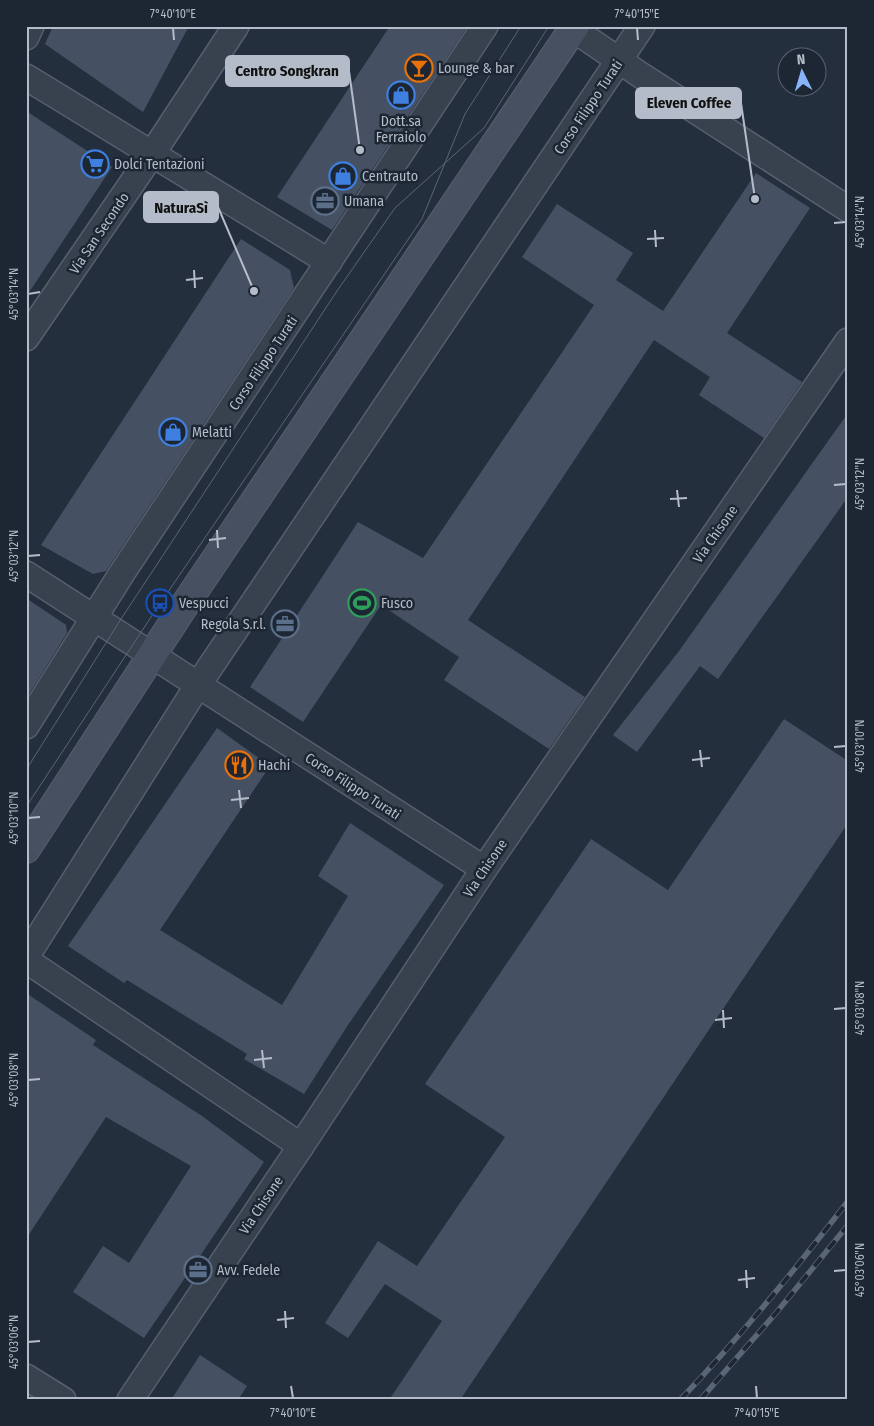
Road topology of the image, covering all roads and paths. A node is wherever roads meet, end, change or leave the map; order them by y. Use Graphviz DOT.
graph roads {
  1 [pos="31,26"];
  2 [pos="236,26"];
  3 [pos="485,26"];
  4 [pos="642,26"];
  5 [pos="574,28"];
  6 [pos="26,37"];
  7 [pos="620,61"];
  8 [pos="26,76"];
  9 [pos="152,154"];
  10 [pos="848,209"];
  11 [pos="329,262"];
  12 [pos="26,338"];
  13 [pos="848,341"];
  14 [pos="26,574"];
  15 [pos="95,617"];
  16 [pos="151,655"];
  17 [pos="198,685"];
  18 [pos="26,726"];
  19 [pos="26,849"];
  20 [pos="484,869"];
  21 [pos="26,959"];
  22 [pos="301,1146"];
  23 [pos="26,1377"];
  24 [pos="62,1400"];
  25 [pos="130,1400"];
  1 -- 6 [label="street"];
  2 -- 9 [label="street, Via San Secondo"];
  3 -- 11 [label="street, Corso Filippo Turati"];
  4 -- 7 [label="street, Corso Filippo Turati"];
  5 -- 7 [label="street"];
  5 -- 16 [label="main road"];
  7 -- 10 [label="street"];
  7 -- 17 [label="street, Corso Filippo Turati"];
  8 -- 9 [label="street"];
  9 -- 11 [label="street"];
  9 -- 12 [label="street, Via San Secondo"];
  11 -- 15 [label="street, Corso Filippo Turati"];
  13 -- 20 [label="street, Via Chisone"];
  14 -- 15 [label="street, Corso Filippo Turati"];
  15 -- 16 [label="street, Corso Filippo Turati"];
  15 -- 18 [label="street, Corso Filippo Turati"];
  16 -- 17 [label="street, Corso Filippo Turati"];
  16 -- 19 [label="main road"];
  17 -- 20 [label="street, Corso Filippo Turati"];
  17 -- 21 [label="street, Corso Filippo Turati"];
  20 -- 22 [label="street, Via Chisone"];
  21 -- 22 [label="street, Corso Filippo Turati"];
  22 -- 25 [label="street, Via Chisone"];
  23 -- 24 [label="street"];
}
